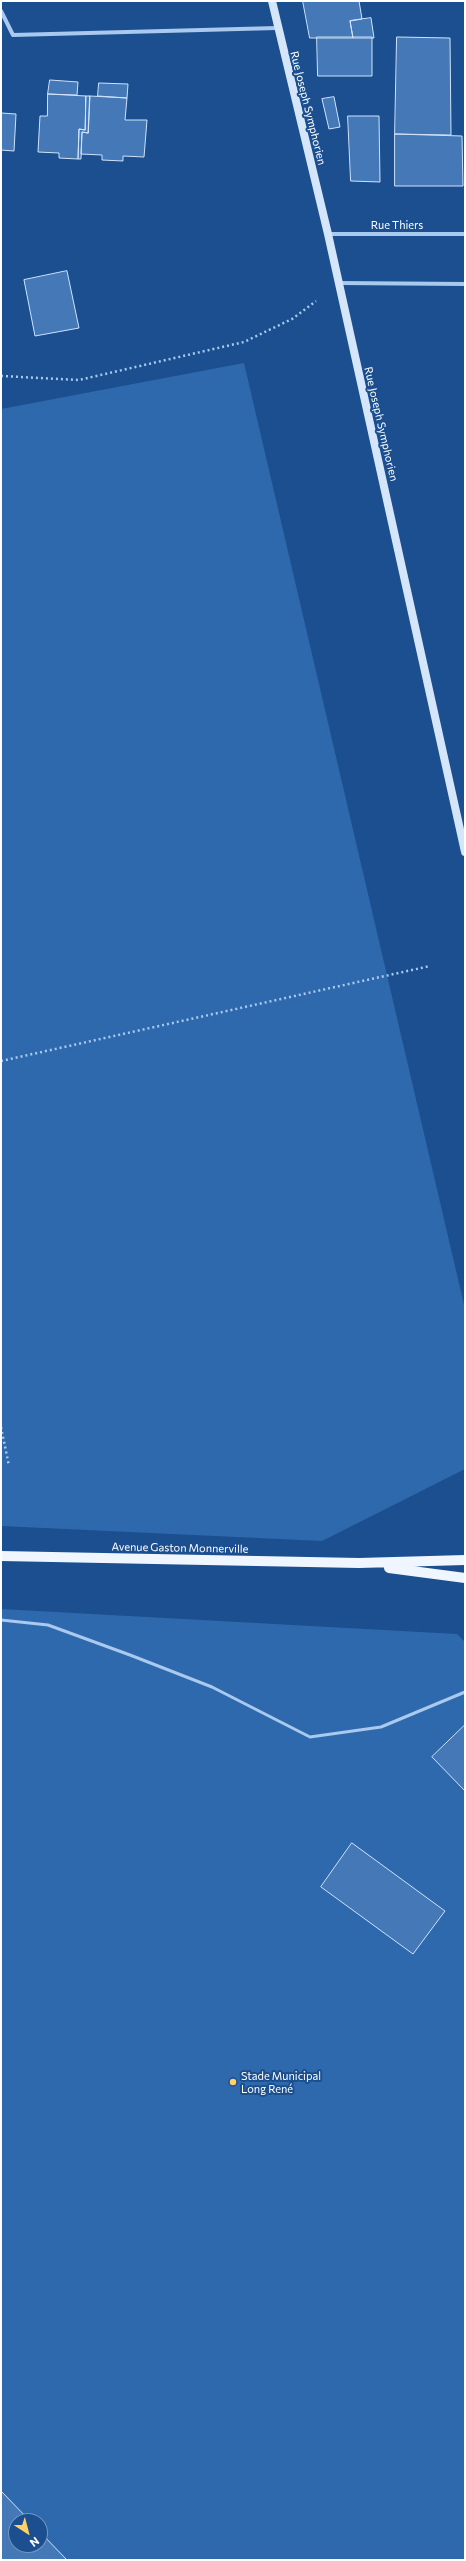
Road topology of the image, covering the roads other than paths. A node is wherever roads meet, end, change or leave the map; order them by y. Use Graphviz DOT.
graph roads {
  1 [pos="272,1"];
  2 [pos="1,11"];
  3 [pos="277,28"];
  4 [pos="328,234"];
  5 [pos="465,234"];
  6 [pos="338,283"];
  7 [pos="465,284"];
  8 [pos="465,852"];
  9 [pos="1,1556"];
  10 [pos="465,1560"];
  11 [pos="359,1564"];
  12 [pos="465,1578"];
  13 [pos="1,1620"];
  14 [pos="465,1692"];
  1 -- 3 [label="street, Rue Joseph Symphorien"];
  2 -- 3 [label="street"];
  3 -- 4 [label="street, Rue Joseph Symphorien"];
  4 -- 5 [label="street, Rue Thiers"];
  4 -- 6 [label="street, Rue Joseph Symphorien"];
  6 -- 7 [label="street"];
  6 -- 8 [label="street, Rue Joseph Symphorien"];
  9 -- 11 [label="main road, Avenue Gaston Monnerville"];
  10 -- 11 [label="main road, Avenue Gaston Monnerville"];
  11 -- 12 [label="main road, Avenue Gaston Monnerville"];
  13 -- 14 [label="lane"];
}
